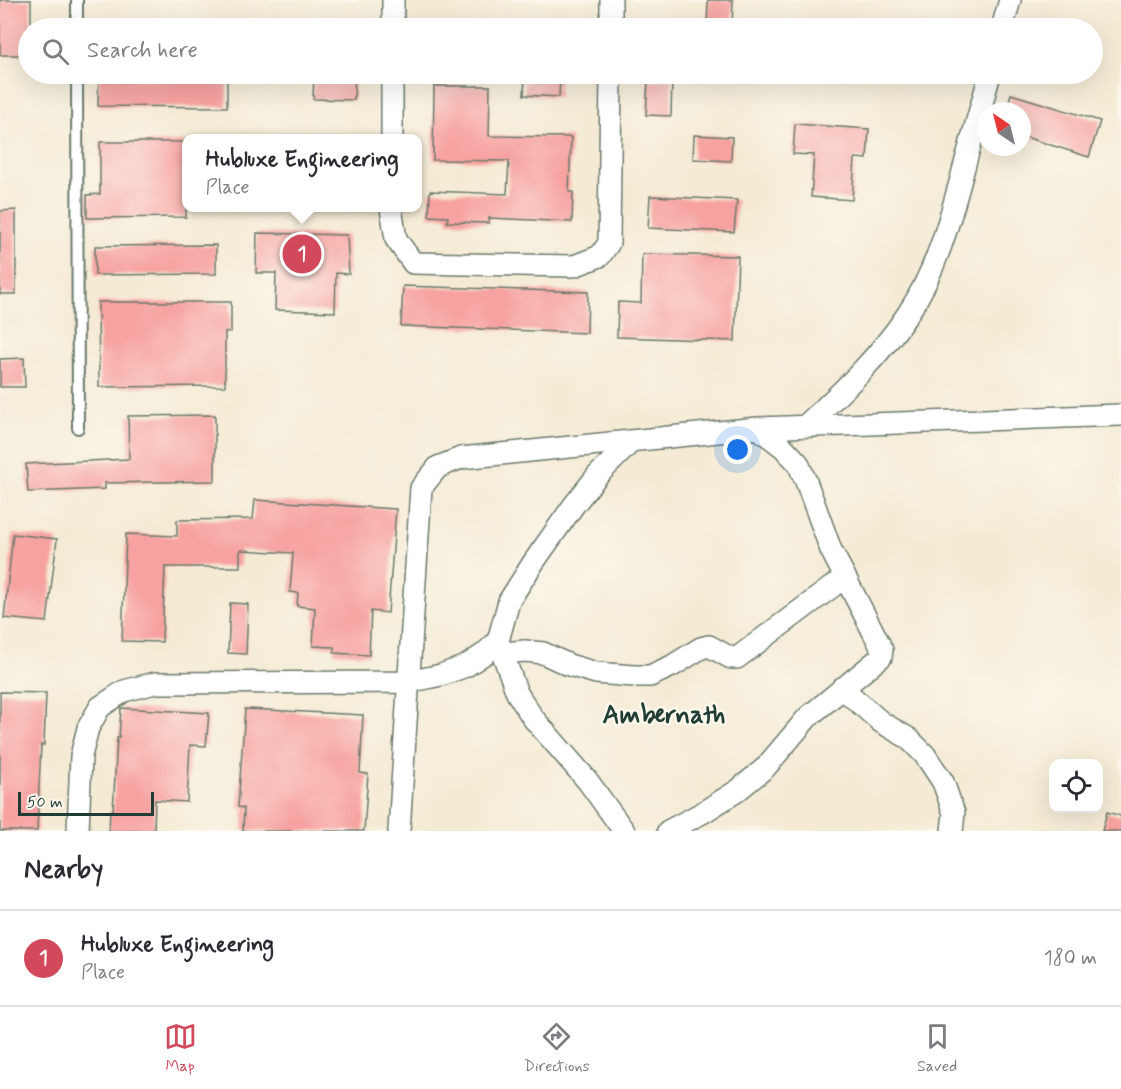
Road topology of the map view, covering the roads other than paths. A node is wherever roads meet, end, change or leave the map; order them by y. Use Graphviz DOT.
graph roads {
  1 [pos="77,0"];
  2 [pos="393,0"];
  3 [pos="611,0"];
  4 [pos="1010,0"];
  5 [pos="77,18"];
  6 [pos="393,18"];
  7 [pos="611,18"];
  8 [pos="1005,18"];
  9 [pos="77,84"];
  10 [pos="392,84"];
  11 [pos="611,84"];
  12 [pos="987,84"];
  13 [pos="392,134"];
  14 [pos="392,212"];
  15 [pos="1121,415"];
  16 [pos="805,426"];
  17 [pos="78,428"];
  18 [pos="758,428"];
  19 [pos="632,441"];
  20 [pos="844,577"];
  21 [pos="500,647"];
  22 [pos="408,682"];
  23 [pos="842,688"];
  24 [pos="78,831"];
  25 [pos="399,831"];
  26 [pos="624,831"];
  27 [pos="668,831"];
  28 [pos="952,831"];
  1 -- 5 [label="lane"];
  2 -- 6 [label="street"];
  3 -- 7 [label="street"];
  4 -- 8 [label="street"];
  9 -- 17 [label="lane"];
  10 -- 13 [label="street"];
  11 -- 14 [label="street"];
  12 -- 16 [label="street"];
  15 -- 16 [label="street"];
  16 -- 18 [label="street"];
  18 -- 19 [label="street"];
  18 -- 20 [label="street"];
  19 -- 21 [label="street"];
  19 -- 22 [label="street"];
  20 -- 21 [label="street"];
  20 -- 23 [label="street"];
  21 -- 22 [label="street"];
  21 -- 26 [label="street"];
  22 -- 24 [label="street"];
  22 -- 25 [label="street"];
  23 -- 27 [label="street"];
  23 -- 28 [label="street"];
}
